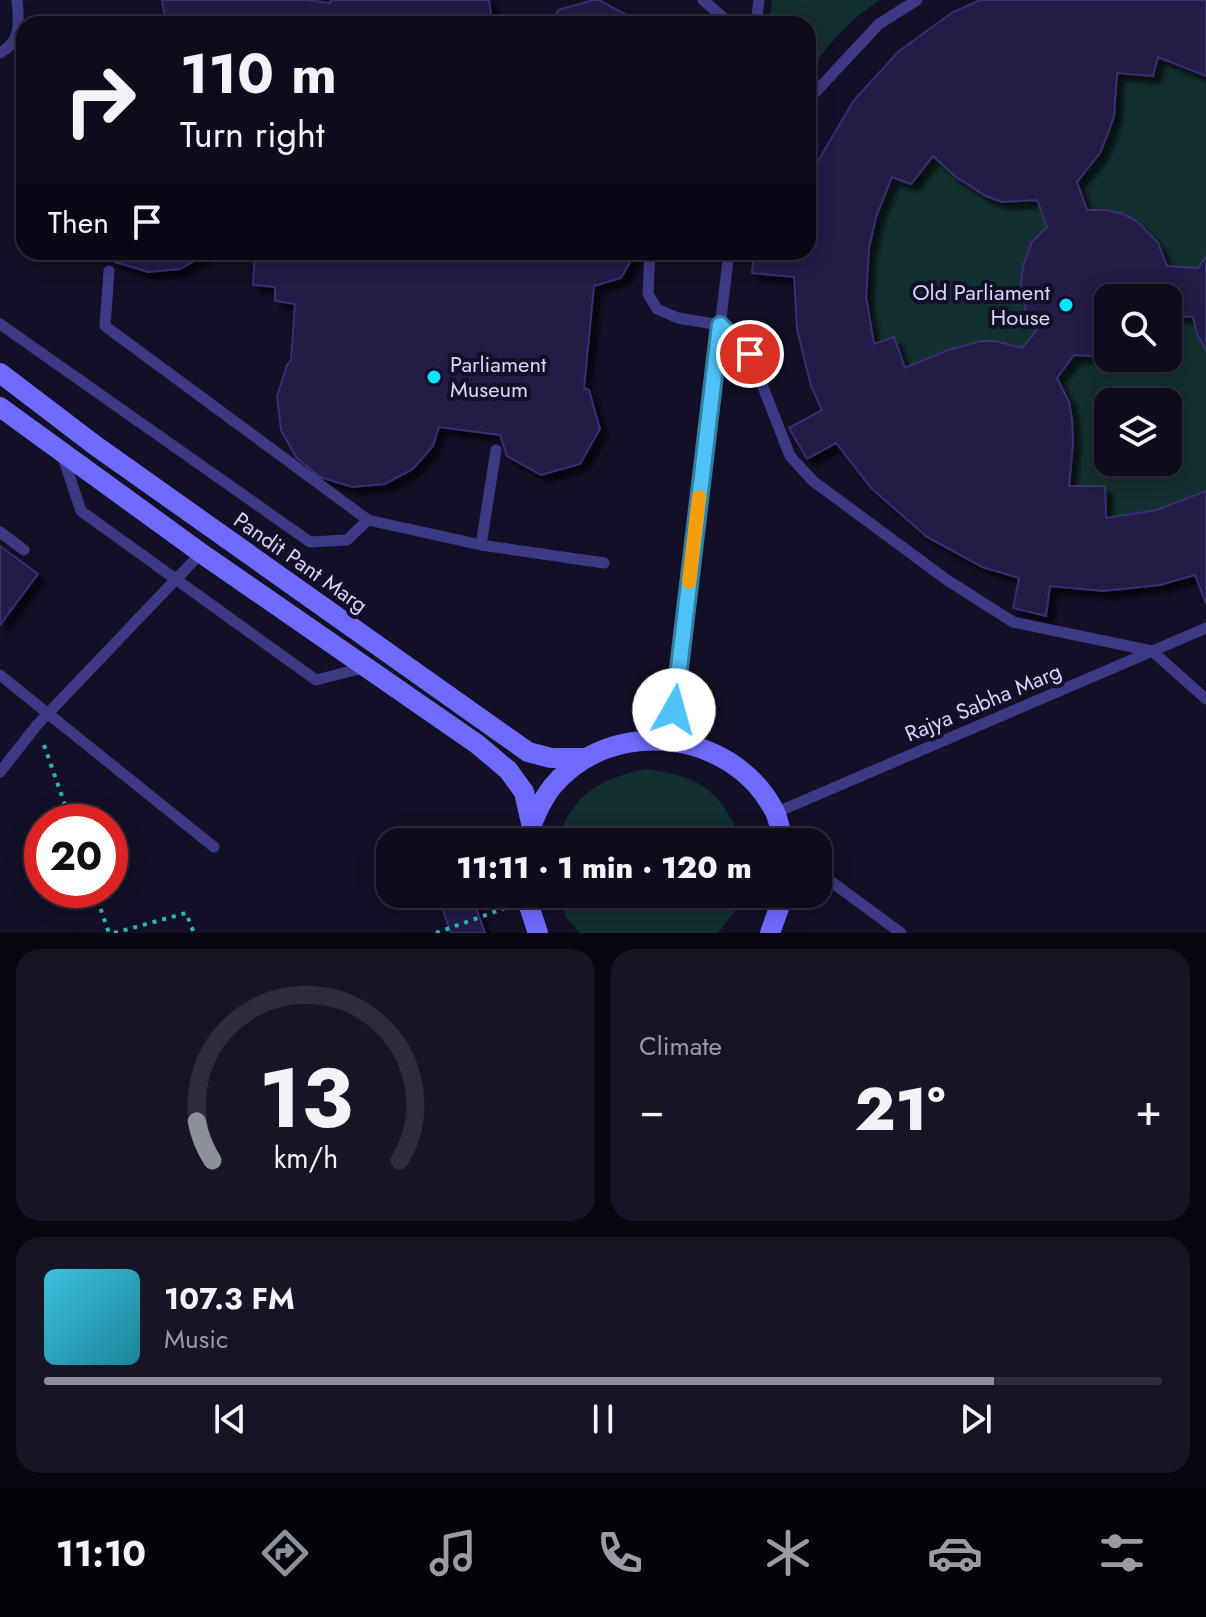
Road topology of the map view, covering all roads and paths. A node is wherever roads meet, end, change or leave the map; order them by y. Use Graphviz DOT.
graph roads {
  1 [pos="703,0"];
  2 [pos="917,0"];
  3 [pos="722,16"];
  4 [pos="16,38"];
  5 [pos="0,53"];
  6 [pos="816,91"];
  7 [pos="650,260"];
  8 [pos="728,260"];
  9 [pos="109,271"];
  10 [pos="0,324"];
  11 [pos="720,325"];
  12 [pos="0,373"];
  13 [pos="0,407"];
  14 [pos="496,450"];
  15 [pos="61,452"];
  16 [pos="368,520"];
  17 [pos="0,532"];
  18 [pos="481,545"];
  19 [pos="24,550"];
  20 [pos="201,553"];
  21 [pos="604,563"];
  22 [pos="176,579"];
  23 [pos="1206,628"];
  24 [pos="1152,651"];
  25 [pos="368,667"];
  26 [pos="0,675"];
  27 [pos="1206,699"];
  28 [pos="49,713"];
  29 [pos="37,725"];
  30 [pos="670,740"];
  31 [pos="587,758"];
  32 [pos="0,772"];
  33 [pos="65,804"];
  34 [pos="775,813"];
  35 [pos="528,828"];
  36 [pos="531,828"];
  37 [pos="779,828"];
  38 [pos="214,847"];
  39 [pos="832,882"];
  40 [pos="102,908"];
  41 [pos="500,908"];
  42 [pos="529,908"];
  43 [pos="779,908"];
  44 [pos="112,933"];
  45 [pos="194,933"];
  46 [pos="436,933"];
  47 [pos="538,933"];
  48 [pos="770,933"];
  49 [pos="901,933"];
  1 -- 3 [label="lane"];
  2 -- 6 [label="lane"];
  4 -- 5 [label="lane"];
  7 -- 11 [label="lane"];
  8 -- 11 [label="lane"];
  9 -- 16 [label="lane"];
  10 -- 16 [label="lane"];
  11 -- 24 [label="lane"];
  11 -- 30 [label="lane"];
  12 -- 31 [label="street, Pandit Pant Marg"];
  13 -- 15 [label="street"];
  14 -- 18 [label="lane"];
  15 -- 20 [label="street"];
  15 -- 22 [label="lane"];
  16 -- 18 [label="lane"];
  17 -- 19 [label="lane"];
  18 -- 21 [label="lane"];
  20 -- 22 [label="lane"];
  20 -- 25 [label="street"];
  22 -- 25 [label="lane"];
  22 -- 28 [label="lane"];
  23 -- 24 [label="lane, Rajya Sabha Marg"];
  24 -- 27 [label="lane"];
  24 -- 34 [label="lane, Rajya Sabha Marg"];
  25 -- 35 [label="street"];
  26 -- 28 [label="lane"];
  28 -- 29 [label="lane"];
  28 -- 38 [label="lane"];
  29 -- 32 [label="lane"];
  29 -- 33 [label="path"];
  30 -- 31 [label="street"];
  30 -- 34 [label="street"];
  31 -- 36 [label="street"];
  34 -- 37 [label="street"];
  39 -- 49 [label="lane"];
  40 -- 44 [label="path"];
  41 -- 46 [label="path"];
  42 -- 47 [label="street"];
  43 -- 48 [label="street"];
  44 -- 45 [label="path"];
}
